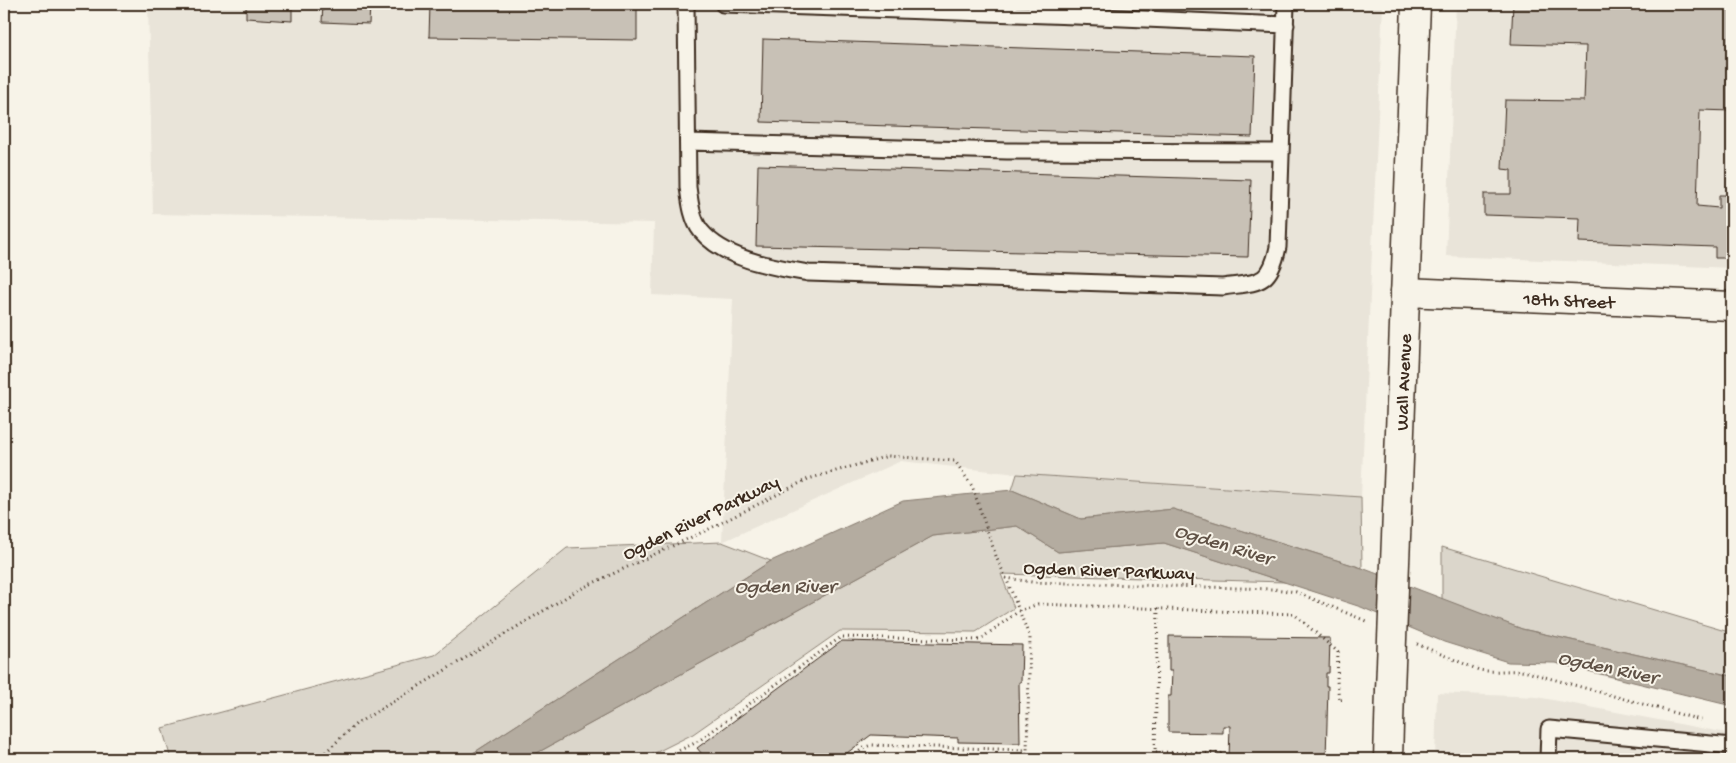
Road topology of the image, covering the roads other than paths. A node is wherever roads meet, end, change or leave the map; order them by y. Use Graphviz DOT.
graph roads {
  1 [pos="686,4"];
  2 [pos="723,4"];
  3 [pos="1286,4"];
  4 [pos="1416,4"];
  5 [pos="1026,9"];
  6 [pos="1286,25"];
  7 [pos="688,142"];
  8 [pos="1282,152"];
  9 [pos="1405,292"];
  10 [pos="1732,306"];
  11 [pos="1732,746"];
  12 [pos="1388,759"];
  13 [pos="1548,759"];
  1 -- 7 [label="lane"];
  2 -- 5 [label="lane"];
  3 -- 6 [label="lane"];
  4 -- 9 [label="main road, Wall Avenue"];
  5 -- 6 [label="lane"];
  6 -- 8 [label="lane"];
  7 -- 8 [label="lane"];
  7 -- 8 [label="lane"];
  9 -- 10 [label="main road, 18th Street"];
  9 -- 12 [label="main road, Wall Avenue, bridge"];
  11 -- 13 [label="lane"];
}
